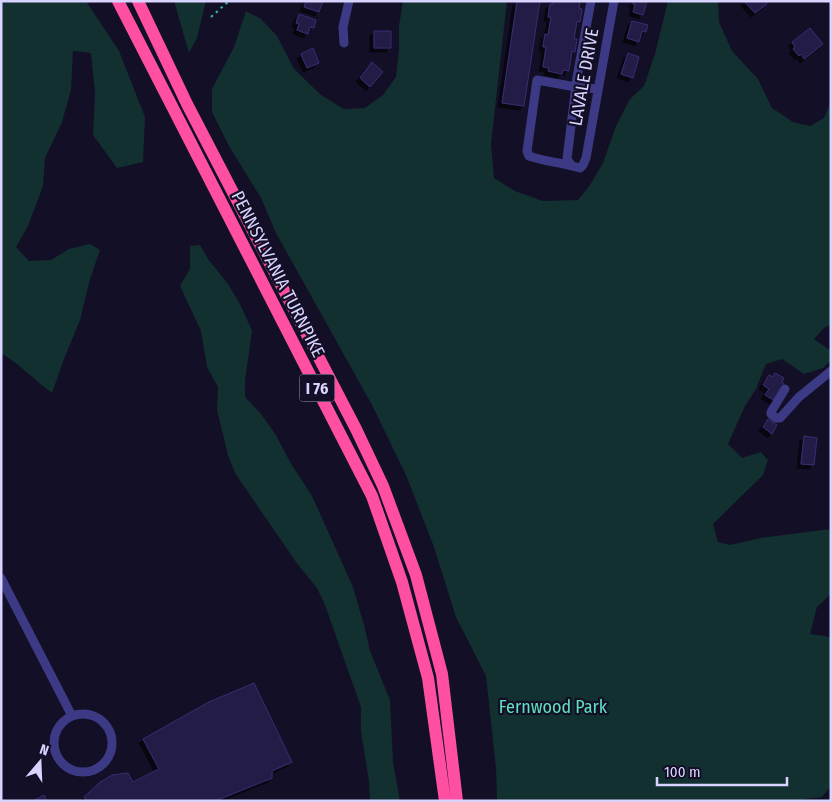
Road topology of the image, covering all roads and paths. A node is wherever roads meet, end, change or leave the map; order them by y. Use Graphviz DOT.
graph roads {
  1 [pos="118,1"];
  2 [pos="138,1"];
  3 [pos="229,1"];
  4 [pos="349,1"];
  5 [pos="591,1"];
  6 [pos="614,1"];
  7 [pos="211,17"];
  8 [pos="344,43"];
  9 [pos="576,87"];
  10 [pos="598,89"];
  11 [pos="572,166"];
  12 [pos="831,371"];
  13 [pos="785,389"];
  14 [pos="1,578"];
  15 [pos="72,716"];
  16 [pos="444,801"];
  17 [pos="458,801"];
  1 -- 16 [label="highway, PENNSYLVANIA TURNPIKE / I 76"];
  2 -- 17 [label="highway, PENNSYLVANIA TURNPIKE / I 76"];
  3 -- 7 [label="path"];
  4 -- 8 [label="street"];
  5 -- 9 [label="street"];
  6 -- 10 [label="street, LAVALE DRIVE"];
  9 -- 10 [label="street"];
  9 -- 11 [label="street"];
  9 -- 11 [label="street"];
  10 -- 11 [label="street, LAVALE DRIVE"];
  12 -- 13 [label="street"];
  14 -- 15 [label="street"];
  15 -- 15 [label="street"];
}
